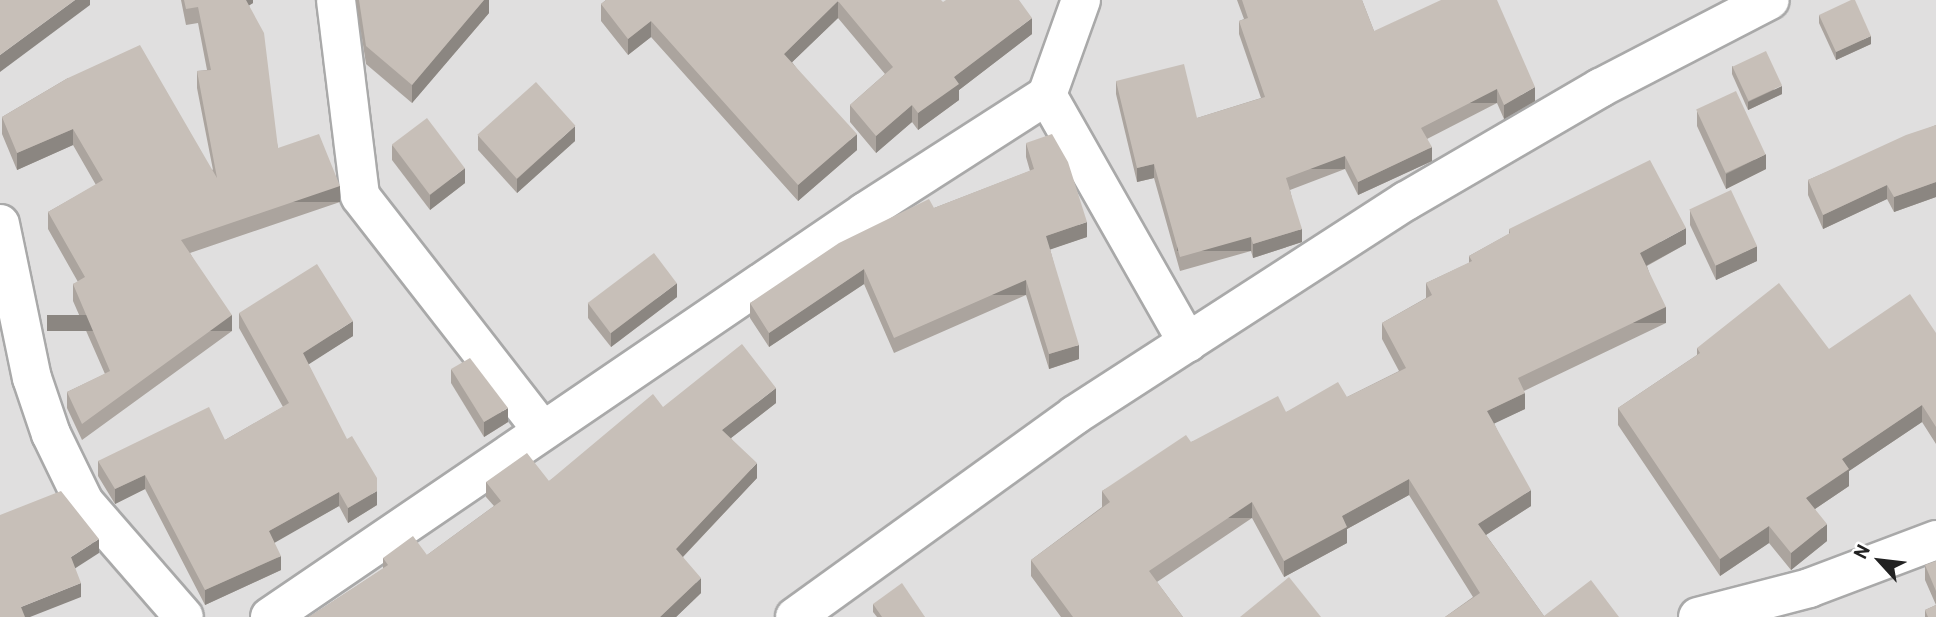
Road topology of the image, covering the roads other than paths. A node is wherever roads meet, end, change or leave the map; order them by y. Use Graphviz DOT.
graph roads {
  1 [pos="336,0"];
  2 [pos="1081,0"];
  3 [pos="1770,0"];
  4 [pos="1047,95"];
  5 [pos="0,224"];
  6 [pos="1188,343"];
  7 [pos="542,430"];
  8 [pos="1936,540"];
  9 [pos="184,617"];
  10 [pos="270,617"];
  11 [pos="795,617"];
  12 [pos="1698,617"];
  1 -- 7 [label="street"];
  2 -- 4 [label="street"];
  3 -- 6 [label="street"];
  4 -- 6 [label="street"];
  4 -- 7 [label="street"];
  5 -- 9 [label="street"];
  6 -- 11 [label="street"];
  7 -- 10 [label="street"];
  8 -- 12 [label="street"];
}
